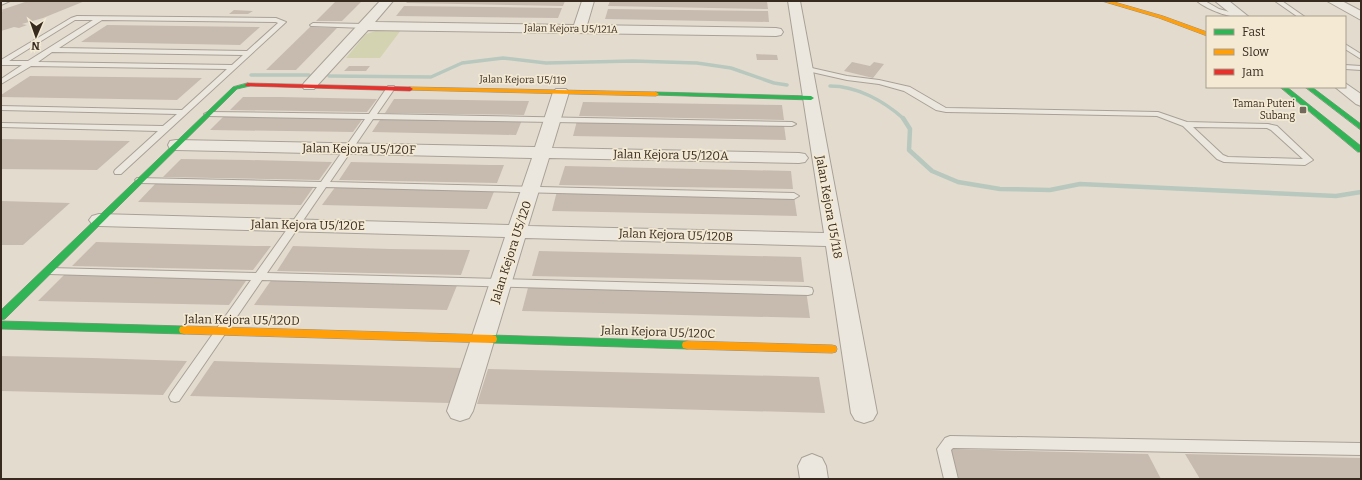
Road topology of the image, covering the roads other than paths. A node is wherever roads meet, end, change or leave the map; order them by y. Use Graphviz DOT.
graph roads {
  1 [pos="7,1"];
  2 [pos="387,1"];
  3 [pos="588,1"];
  4 [pos="794,1"];
  5 [pos="1105,1"];
  6 [pos="1129,1"];
  7 [pos="1200,1"];
  8 [pos="1221,1"];
  9 [pos="1278,1"];
  10 [pos="1333,1"];
  11 [pos="1,2"];
  12 [pos="1242,16"];
  13 [pos="1300,16"];
  14 [pos="1361,16"];
  15 [pos="101,18"];
  16 [pos="313,25"];
  17 [pos="1206,25"];
  18 [pos="365,26"];
  19 [pos="579,29"];
  20 [pos="1206,34"];
  21 [pos="786,41"];
  22 [pos="1346,47"];
  23 [pos="51,50"];
  24 [pos="249,53"];
  25 [pos="1361,57"];
  26 [pos="1,63"];
  27 [pos="30,64"];
  28 [pos="234,67"];
  29 [pos="1346,67"];
  30 [pos="806,68"];
  31 [pos="1361,68"];
  32 [pos="2,80"];
  33 [pos="309,86"];
  34 [pos="391,88"];
  35 [pos="1284,88"];
  36 [pos="1309,88"];
  37 [pos="1343,88"];
  38 [pos="561,92"];
  39 [pos="811,98"];
  40 [pos="1361,101"];
  41 [pos="1,108"];
  42 [pos="184,112"];
  43 [pos="208,114"];
  44 [pos="371,117"];
  45 [pos="553,120"];
  46 [pos="792,124"];
  47 [pos="1186,124"];
  48 [pos="1,126"];
  49 [pos="1361,128"];
  50 [pos="166,129"];
  51 [pos="176,145"];
  52 [pos="349,148"];
  53 [pos="1361,150"];
  54 [pos="542,152"];
  55 [pos="799,158"];
  56 [pos="118,172"];
  57 [pos="140,180"];
  58 [pos="324,185"];
  59 [pos="530,189"];
  60 [pos="794,196"];
  61 [pos="99,220"];
  62 [pos="295,225"];
  63 [pos="517,231"];
  64 [pos="834,240"];
  65 [pos="48,271"];
  66 [pos="259,276"];
  67 [pos="501,283"];
  68 [pos="808,291"];
  69 [pos="1,316"];
  70 [pos="1,325"];
  71 [pos="220,332"];
  72 [pos="483,339"];
  73 [pos="832,349"];
  74 [pos="175,397"];
  75 [pos="460,411"];
  76 [pos="864,413"];
  77 [pos="1361,449"];
  78 [pos="951,479"];
  1 -- 11 [label="lane"];
  2 -- 18 [label="street"];
  3 -- 19 [label="street"];
  4 -- 21 [label="street, Jalan Kejora U5/118"];
  5 -- 20 [label="street"];
  6 -- 17 [label="street"];
  7 -- 12 [label="lane"];
  8 -- 12 [label="street"];
  9 -- 13 [label="lane"];
  10 -- 14 [label="street"];
  15 -- 23 [label="lane"];
  15 -- 24 [label="lane"];
  15 -- 26 [label="lane"];
  16 -- 18 [label="lane"];
  18 -- 19 [label="street, Jalan Kejora U5/121A"];
  18 -- 33 [label="street"];
  19 -- 21 [label="street, Jalan Kejora U5/121A"];
  21 -- 30 [label="street, Jalan Kejora U5/118"];
  22 -- 25 [label="lane"];
  23 -- 24 [label="lane"];
  23 -- 27 [label="lane"];
  24 -- 28 [label="lane"];
  26 -- 27 [label="lane"];
  27 -- 28 [label="lane"];
  27 -- 32 [label="lane"];
  28 -- 42 [label="lane"];
  29 -- 31 [label="lane"];
  30 -- 39 [label="street, Jalan Kejora U5/118"];
  30 -- 47 [label="lane"];
  33 -- 34 [label="street, Jalan Kejora U5/119"];
  33 -- 43 [label="street, Jalan Kejora U5/119"];
  34 -- 38 [label="street, Jalan Kejora U5/119"];
  34 -- 44 [label="lane"];
  35 -- 53 [label="street"];
  36 -- 49 [label="street"];
  37 -- 40 [label="street"];
  38 -- 39 [label="street, Jalan Kejora U5/119"];
  38 -- 45 [label="street, Jalan Kejora U5/120"];
  39 -- 64 [label="street, Jalan Kejora U5/118"];
  41 -- 42 [label="lane"];
  42 -- 50 [label="lane"];
  43 -- 44 [label="lane"];
  43 -- 51 [label="street"];
  44 -- 45 [label="lane"];
  44 -- 52 [label="lane"];
  45 -- 46 [label="lane"];
  45 -- 54 [label="street, Jalan Kejora U5/120"];
  47 -- 47 [label="lane"];
  48 -- 50 [label="lane"];
  50 -- 56 [label="lane"];
  51 -- 52 [label="street, Jalan Kejora U5/120F"];
  51 -- 57 [label="street"];
  52 -- 54 [label="street, Jalan Kejora U5/120F"];
  52 -- 58 [label="lane"];
  54 -- 55 [label="street, Jalan Kejora U5/120A"];
  54 -- 59 [label="street, Jalan Kejora U5/120"];
  57 -- 58 [label="lane"];
  57 -- 61 [label="street"];
  58 -- 59 [label="lane"];
  58 -- 62 [label="lane"];
  59 -- 60 [label="lane"];
  59 -- 63 [label="street, Jalan Kejora U5/120"];
  61 -- 62 [label="street, Jalan Kejora U5/120E"];
  61 -- 65 [label="street"];
  62 -- 63 [label="street, Jalan Kejora U5/120E"];
  62 -- 66 [label="lane"];
  63 -- 64 [label="street, Jalan Kejora U5/120B"];
  63 -- 67 [label="street, Jalan Kejora U5/120"];
  64 -- 76 [label="street, Jalan Kejora U5/118"];
  65 -- 66 [label="lane"];
  65 -- 69 [label="street"];
  66 -- 67 [label="lane"];
  66 -- 71 [label="lane"];
  67 -- 68 [label="lane"];
  67 -- 72 [label="street, Jalan Kejora U5/120"];
  70 -- 71 [label="street, Jalan Kejora U5/120D"];
  71 -- 72 [label="street, Jalan Kejora U5/120D"];
  71 -- 74 [label="lane"];
  72 -- 73 [label="street, Jalan Kejora U5/120C"];
  72 -- 75 [label="street, Jalan Kejora U5/120"];
  77 -- 78 [label="lane"];
}
